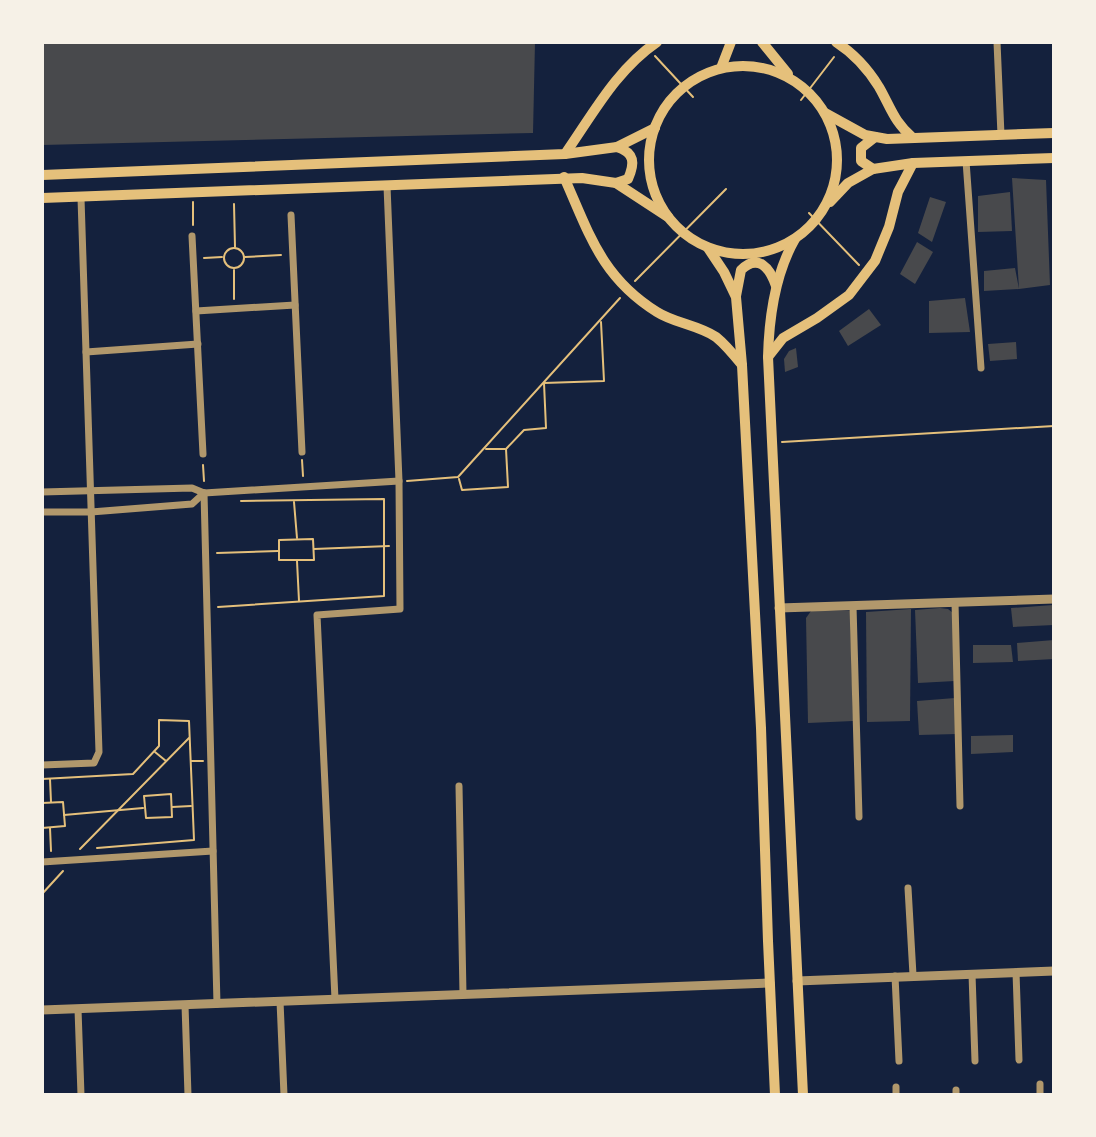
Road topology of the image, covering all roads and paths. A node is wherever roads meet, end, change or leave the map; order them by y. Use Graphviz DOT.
graph roads {
  1 [pos="731,42"];
  2 [pos="762,42"];
  3 [pos="997,42"];
  4 [pos="839,44"];
  5 [pos="652,45"];
  6 [pos="721,68"];
  7 [pos="792,79"];
  8 [pos="684,87"];
  9 [pos="804,96"];
  10 [pos="693,97"];
  11 [pos="825,113"];
  12 [pos="654,128"];
  13 [pos="1054,134"];
  14 [pos="1000,135"];
  15 [pos="875,137"];
  16 [pos="914,138"];
  17 [pos="617,146"];
  18 [pos="565,154"];
  19 [pos="1054,158"];
  20 [pos="966,161"];
  21 [pos="913,163"];
  22 [pos="873,169"];
  23 [pos="201,170"];
  24 [pos="42,175"];
  25 [pos="564,177"];
  26 [pos="616,183"];
  27 [pos="387,186"];
  28 [pos="726,189"];
  29 [pos="197,193"];
  30 [pos="42,198"];
  31 [pos="81,198"];
  32 [pos="825,206"];
  33 [pos="234,215"];
  34 [pos="290,215"];
  35 [pos="813,216"];
  36 [pos="668,217"];
  37 [pos="682,232"];
  38 [pos="192,236"];
  39 [pos="795,239"];
  40 [pos="235,248"];
  41 [pos="708,248"];
  42 [pos="279,255"];
  43 [pos="223,257"];
  44 [pos="244,257"];
  45 [pos="199,258"];
  46 [pos="234,269"];
  47 [pos="866,272"];
  48 [pos="777,288"];
  49 [pos="627,290"];
  50 [pos="736,298"];
  51 [pos="234,303"];
  52 [pos="295,305"];
  53 [pos="196,311"];
  54 [pos="600,321"];
  55 [pos="198,344"];
  56 [pos="86,352"];
  57 [pos="768,357"];
  58 [pos="742,365"];
  59 [pos="981,368"];
  60 [pos="544,383"];
  61 [pos="1054,426"];
  62 [pos="770,443"];
  63 [pos="484,449"];
  64 [pos="506,449"];
  65 [pos="302,452"];
  66 [pos="203,454"];
  67 [pos="458,477"];
  68 [pos="399,481"];
  69 [pos="303,487"];
  70 [pos="42,492"];
  71 [pos="91,492"];
  72 [pos="204,493"];
  73 [pos="241,501"];
  74 [pos="294,501"];
  75 [pos="42,512"];
  76 [pos="91,512"];
  77 [pos="297,540"];
  78 [pos="386,546"];
  79 [pos="313,549"];
  80 [pos="279,551"];
  81 [pos="215,553"];
  82 [pos="297,560"];
  83 [pos="1054,599"];
  84 [pos="299,602"];
  85 [pos="955,602"];
  86 [pos="853,606"];
  87 [pos="215,607"];
  88 [pos="779,608"];
  89 [pos="190,737"];
  90 [pos="155,751"];
  91 [pos="166,761"];
  92 [pos="45,765"];
  93 [pos="42,779"];
  94 [pos="50,779"];
  95 [pos="460,786"];
  96 [pos="42,803"];
  97 [pos="51,803"];
  98 [pos="192,806"];
  99 [pos="960,806"];
  100 [pos="171,807"];
  101 [pos="145,808"];
  102 [pos="118,810"];
  103 [pos="64,815"];
  104 [pos="859,817"];
  105 [pos="50,827"];
  106 [pos="42,828"];
  107 [pos="213,851"];
  108 [pos="42,852"];
  109 [pos="74,860"];
  110 [pos="42,862"];
  111 [pos="908,888"];
  112 [pos="42,894"];
  113 [pos="1054,971"];
  114 [pos="1016,972"];
  115 [pos="972,974"];
  116 [pos="913,975"];
  117 [pos="895,976"];
  118 [pos="797,981"];
  119 [pos="770,983"];
  120 [pos="463,994"];
  121 [pos="335,999"];
  122 [pos="280,1001"];
  123 [pos="185,1004"];
  124 [pos="217,1004"];
  125 [pos="78,1009"];
  126 [pos="42,1010"];
  127 [pos="1019,1060"];
  128 [pos="899,1061"];
  129 [pos="975,1061"];
  130 [pos="1040,1084"];
  131 [pos="81,1095"];
  132 [pos="188,1095"];
  133 [pos="284,1095"];
  134 [pos="775,1095"];
  135 [pos="803,1095"];
  136 [pos="1040,1095"];
  1 -- 6 [label="main road"];
  2 -- 7 [label="main road"];
  3 -- 14 [label="street"];
  4 -- 9 [label="path"];
  4 -- 16 [label="main road"];
  5 -- 8 [label="path"];
  5 -- 18 [label="main road"];
  6 -- 7 [label="main road"];
  6 -- 8 [label="main road"];
  7 -- 9 [label="main road"];
  8 -- 10 [label="path"];
  8 -- 12 [label="main road"];
  9 -- 11 [label="main road"];
  11 -- 15 [label="main road"];
  11 -- 32 [label="main road"];
  12 -- 17 [label="main road"];
  12 -- 36 [label="main road"];
  13 -- 14 [label="main road"];
  14 -- 16 [label="main road"];
  15 -- 16 [label="main road"];
  15 -- 22 [label="main road"];
  17 -- 18 [label="main road"];
  17 -- 26 [label="main road"];
  18 -- 23 [label="main road"];
  19 -- 20 [label="main road"];
  20 -- 21 [label="main road"];
  20 -- 59 [label="street"];
  21 -- 22 [label="main road"];
  21 -- 47 [label="main road"];
  22 -- 32 [label="main road"];
  23 -- 24 [label="main road"];
  23 -- 29 [label="main road"];
  25 -- 26 [label="main road"];
  25 -- 27 [label="main road"];
  25 -- 49 [label="main road"];
  26 -- 36 [label="main road"];
  27 -- 29 [label="main road"];
  27 -- 68 [label="street"];
  28 -- 37 [label="path"];
  29 -- 31 [label="main road"];
  29 -- 38 [label="path"];
  30 -- 31 [label="main road"];
  31 -- 56 [label="street"];
  32 -- 35 [label="main road"];
  33 -- 40 [label="path"];
  34 -- 52 [label="street"];
  35 -- 39 [label="main road"];
  35 -- 47 [label="path"];
  36 -- 37 [label="main road"];
  37 -- 41 [label="main road"];
  37 -- 49 [label="path"];
  38 -- 53 [label="street"];
  39 -- 41 [label="main road"];
  39 -- 48 [label="main road"];
  40 -- 43 [label="path"];
  40 -- 44 [label="path"];
  41 -- 50 [label="main road"];
  42 -- 44 [label="path"];
  43 -- 45 [label="path"];
  43 -- 46 [label="path"];
  44 -- 46 [label="path"];
  46 -- 51 [label="path"];
  47 -- 57 [label="main road"];
  48 -- 50 [label="main road"];
  48 -- 57 [label="main road"];
  49 -- 54 [label="path"];
  49 -- 58 [label="main road"];
  50 -- 58 [label="main road"];
  52 -- 53 [label="street"];
  52 -- 65 [label="street"];
  53 -- 55 [label="street"];
  54 -- 60 [label="path"];
  54 -- 60 [label="path"];
  55 -- 56 [label="street"];
  55 -- 66 [label="street"];
  56 -- 71 [label="street"];
  57 -- 62 [label="main road"];
  58 -- 119 [label="main road"];
  60 -- 63 [label="path"];
  60 -- 64 [label="path"];
  61 -- 62 [label="path"];
  62 -- 88 [label="main road"];
  63 -- 64 [label="path"];
  63 -- 67 [label="path"];
  64 -- 67 [label="path"];
  65 -- 69 [label="path"];
  66 -- 72 [label="path"];
  67 -- 68 [label="path"];
  68 -- 69 [label="street"];
  68 -- 121 [label="street"];
  69 -- 72 [label="street"];
  70 -- 71 [label="street"];
  71 -- 72 [label="street"];
  71 -- 76 [label="street"];
  72 -- 76 [label="street"];
  72 -- 107 [label="street"];
  73 -- 74 [label="path"];
  74 -- 77 [label="path"];
  74 -- 78 [label="path"];
  75 -- 76 [label="street"];
  76 -- 92 [label="street"];
  77 -- 79 [label="path"];
  77 -- 80 [label="path"];
  78 -- 79 [label="path"];
  78 -- 84 [label="path"];
  79 -- 82 [label="path"];
  80 -- 81 [label="path"];
  80 -- 82 [label="path"];
  82 -- 84 [label="path"];
  83 -- 85 [label="street"];
  84 -- 87 [label="path"];
  85 -- 86 [label="street"];
  85 -- 99 [label="street"];
  86 -- 88 [label="street"];
  86 -- 104 [label="street"];
  88 -- 118 [label="main road"];
  89 -- 90 [label="path"];
  89 -- 91 [label="path"];
  89 -- 98 [label="path"];
  90 -- 91 [label="path"];
  90 -- 94 [label="path"];
  91 -- 102 [label="path"];
  92 -- 94 [label="path"];
  93 -- 94 [label="path"];
  94 -- 97 [label="path"];
  95 -- 120 [label="street"];
  96 -- 97 [label="path"];
  97 -- 103 [label="path"];
  98 -- 100 [label="path"];
  98 -- 102 [label="path"];
  100 -- 101 [label="path"];
  100 -- 101 [label="path"];
  101 -- 102 [label="path"];
  102 -- 103 [label="path"];
  103 -- 105 [label="path"];
  105 -- 106 [label="path"];
  105 -- 108 [label="path"];
  107 -- 109 [label="street"];
  107 -- 124 [label="street"];
  109 -- 110 [label="street"];
  109 -- 112 [label="path"];
  111 -- 116 [label="street"];
  113 -- 114 [label="street"];
  114 -- 115 [label="street"];
  114 -- 127 [label="street"];
  115 -- 116 [label="street"];
  115 -- 129 [label="street"];
  116 -- 117 [label="street"];
  117 -- 118 [label="street"];
  117 -- 128 [label="street"];
  118 -- 135 [label="main road"];
  119 -- 120 [label="street"];
  119 -- 134 [label="main road"];
  120 -- 121 [label="street"];
  121 -- 122 [label="street"];
  122 -- 124 [label="street"];
  122 -- 133 [label="street"];
  123 -- 124 [label="street"];
  123 -- 125 [label="street"];
  123 -- 132 [label="street"];
  125 -- 126 [label="street"];
  125 -- 131 [label="street"];
  130 -- 136 [label="street"];
}
